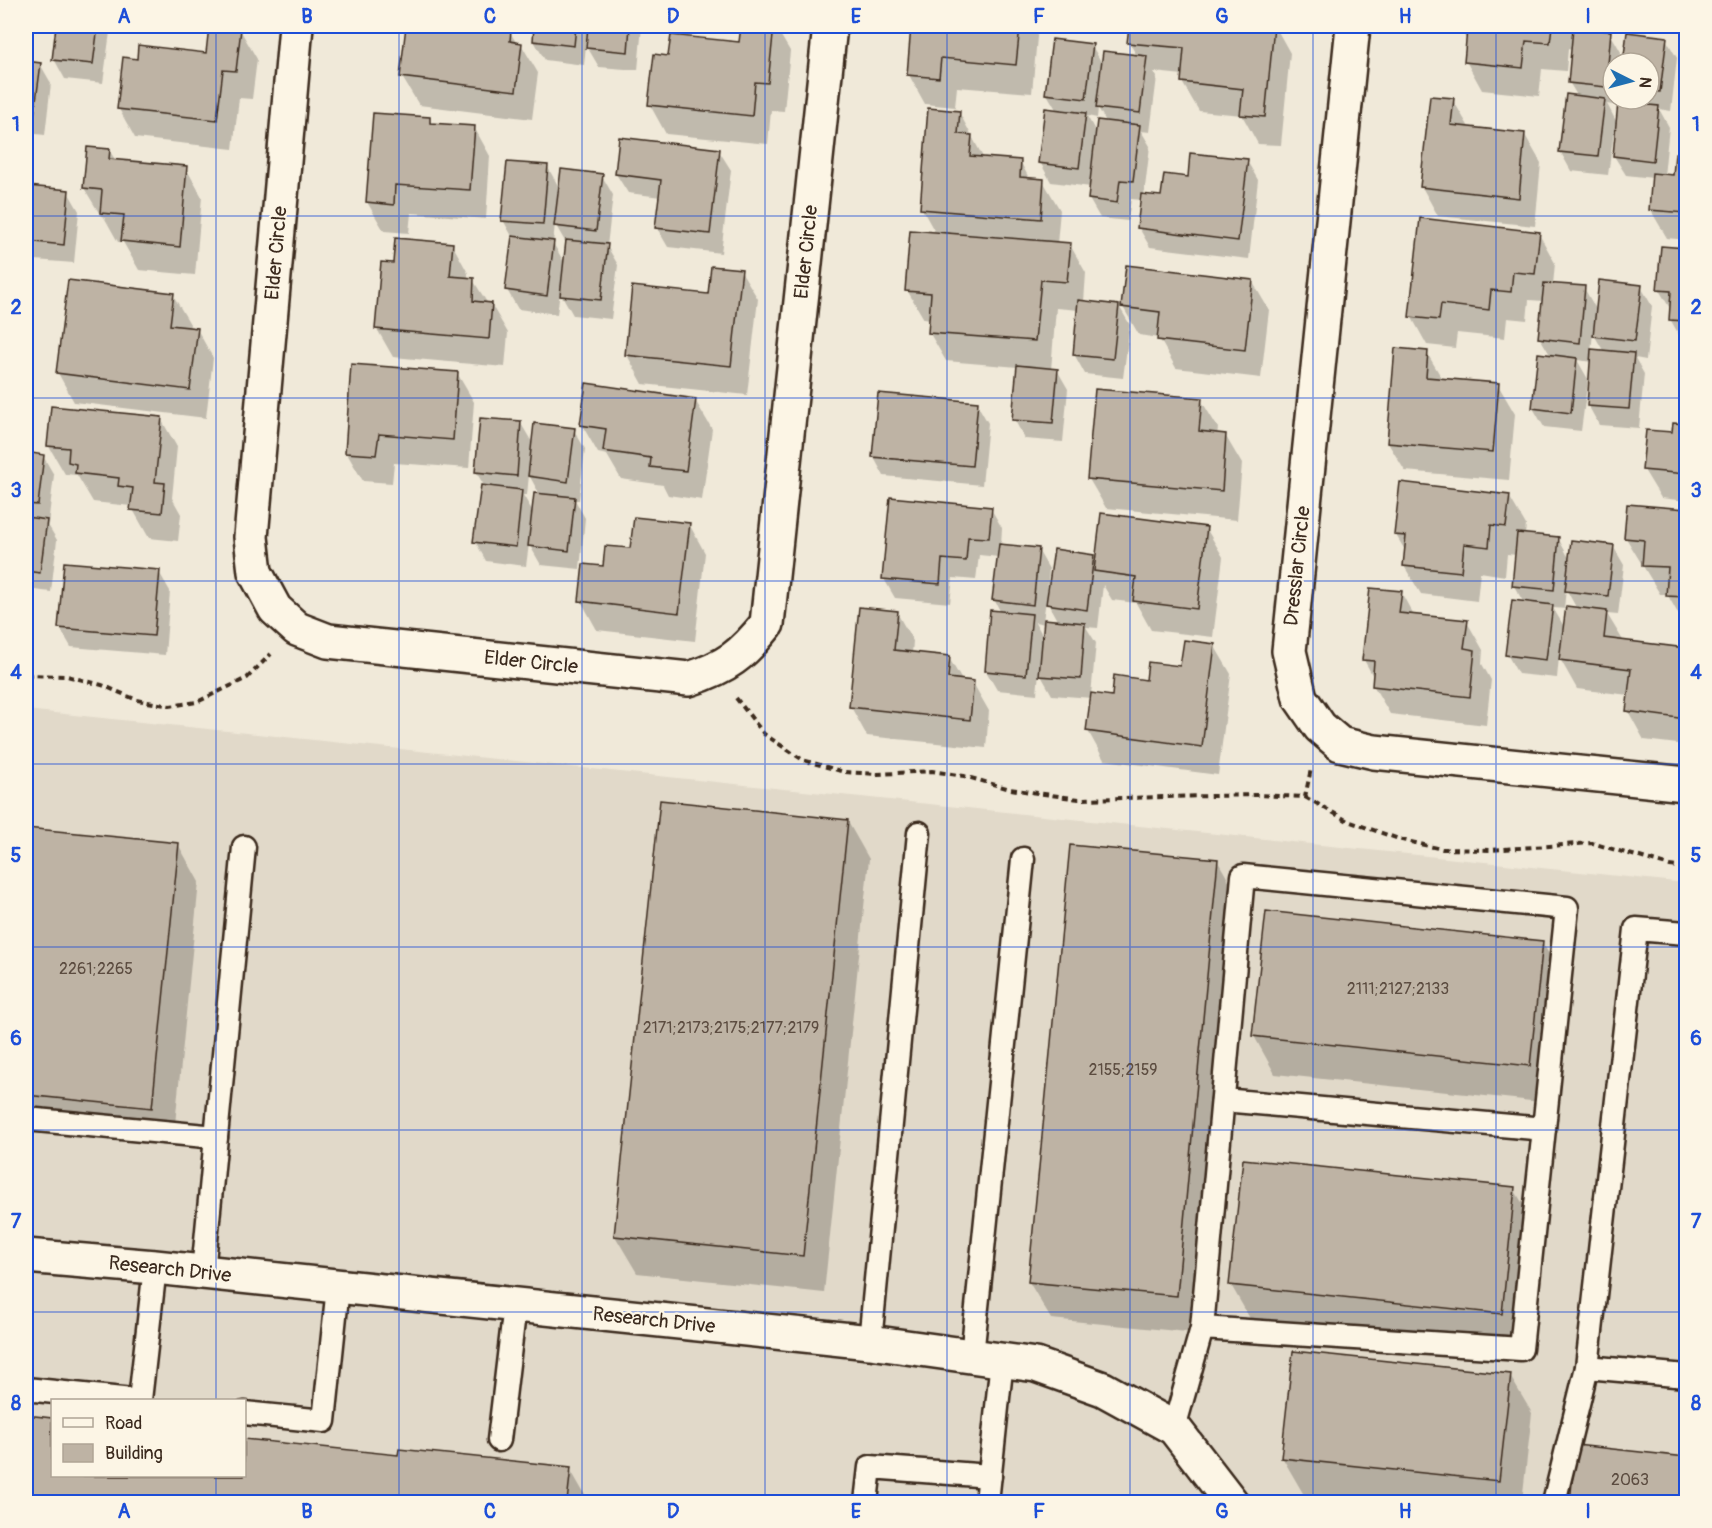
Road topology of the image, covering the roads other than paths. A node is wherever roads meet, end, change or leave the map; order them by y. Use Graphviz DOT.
graph roads {
  1 [pos="296,26"];
  2 [pos="830,26"];
  3 [pos="1353,26"];
  4 [pos="1686,784"];
  5 [pos="919,833"];
  6 [pos="244,847"];
  7 [pos="1023,859"];
  8 [pos="1686,933"];
  9 [pos="1223,1100"];
  10 [pos="26,1119"];
  11 [pos="1544,1129"];
  12 [pos="216,1137"];
  13 [pos="26,1256"];
  14 [pos="155,1267"];
  15 [pos="203,1272"];
  16 [pos="338,1287"];
  17 [pos="515,1305"];
  18 [pos="1202,1328"];
  19 [pos="870,1342"];
  20 [pos="987,1358"];
  21 [pos="1587,1367"];
  22 [pos="1686,1376"];
  23 [pos="26,1389"];
  24 [pos="114,1399"];
  25 [pos="140,1399"];
  26 [pos="246,1413"];
  27 [pos="1174,1428"];
  28 [pos="499,1440"];
  29 [pos="990,1476"];
  30 [pos="866,1503"];
  31 [pos="987,1503"];
  32 [pos="1231,1503"];
  33 [pos="1554,1503"];
  1 -- 2 [label="street, Elder Circle"];
  3 -- 4 [label="street, Dresslar Circle"];
  5 -- 19 [label="lane"];
  6 -- 12 [label="lane"];
  7 -- 20 [label="lane"];
  8 -- 21 [label="lane"];
  9 -- 11 [label="lane"];
  9 -- 11 [label="lane"];
  9 -- 18 [label="lane"];
  10 -- 12 [label="lane"];
  11 -- 18 [label="lane"];
  12 -- 15 [label="lane"];
  13 -- 14 [label="street, Research Drive"];
  14 -- 15 [label="street, Research Drive"];
  14 -- 25 [label="lane"];
  15 -- 16 [label="street, Research Drive"];
  16 -- 17 [label="street, Research Drive"];
  16 -- 26 [label="lane"];
  17 -- 19 [label="street, Research Drive"];
  17 -- 28 [label="lane"];
  18 -- 27 [label="lane"];
  19 -- 20 [label="street, Research Drive"];
  20 -- 27 [label="street, Research Drive"];
  20 -- 29 [label="lane"];
  21 -- 22 [label="lane"];
  21 -- 33 [label="lane"];
  23 -- 24 [label="lane"];
  27 -- 32 [label="street, Research Drive"];
  29 -- 30 [label="lane"];
  29 -- 31 [label="lane"];
}
